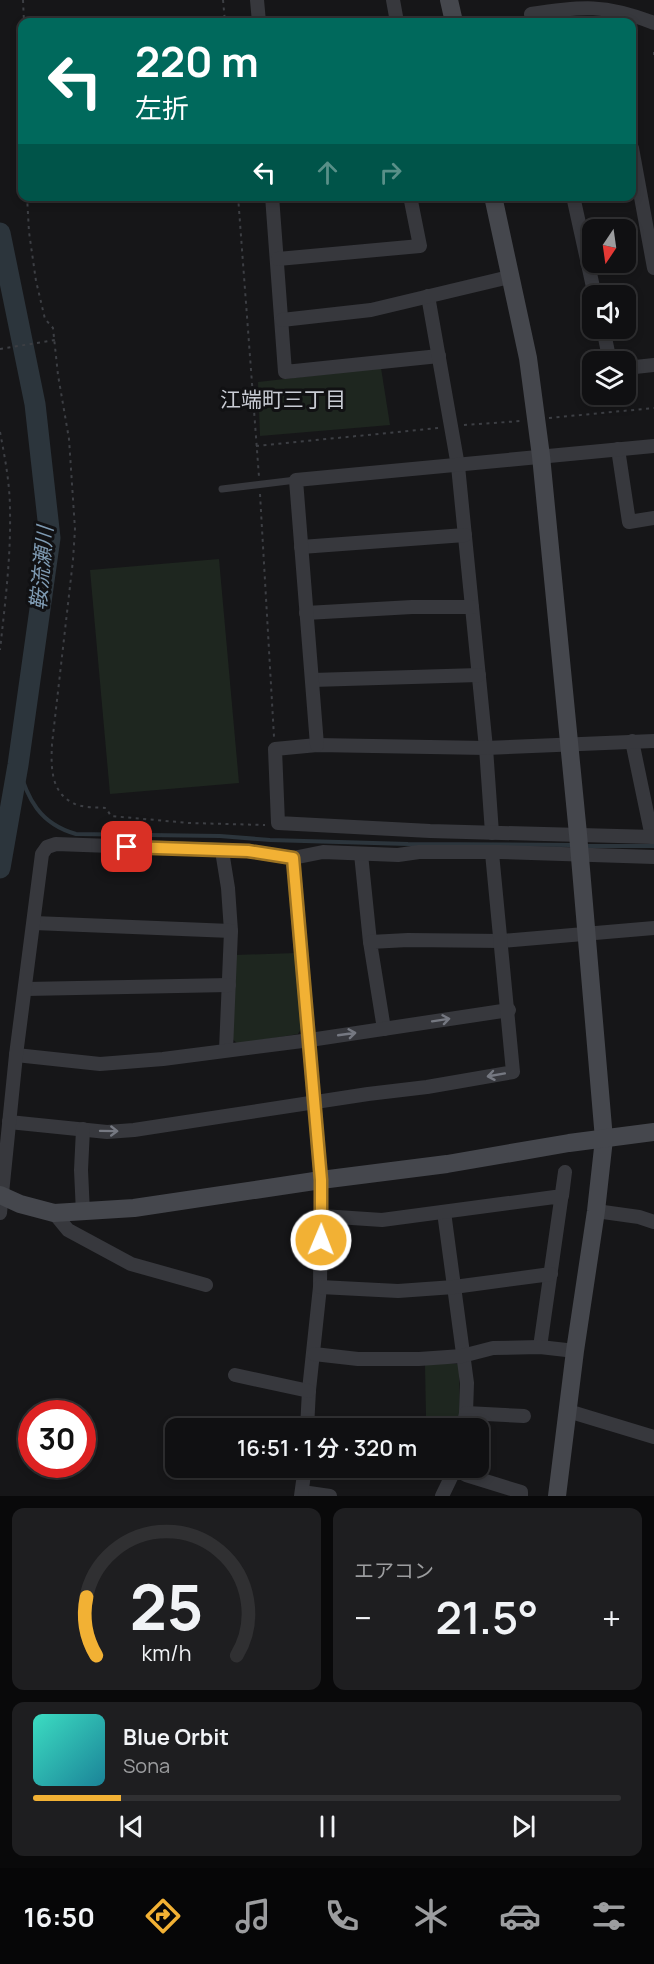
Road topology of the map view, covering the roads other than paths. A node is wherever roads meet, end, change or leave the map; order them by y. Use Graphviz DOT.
graph roads {
  1 [pos="257,0"];
  2 [pos="393,0"];
  3 [pos="449,0"];
  4 [pos="625,6"];
  5 [pos="259,18"];
  6 [pos="396,18"];
  7 [pos="453,18"];
  8 [pos="532,18"];
  9 [pos="654,23"];
  10 [pos="636,175"];
  11 [pos="272,201"];
  12 [pos="411,201"];
  13 [pos="494,201"];
  14 [pos="574,201"];
  15 [pos="278,259"];
  16 [pos="654,268"];
  17 [pos="509,276"];
  18 [pos="593,285"];
  19 [pos="428,296"];
  20 [pos="282,320"];
  21 [pos="439,356"];
  22 [pos="654,364"];
  23 [pos="636,367"];
  24 [pos="654,446"];
  25 [pos="618,449"];
  26 [pos="541,456"];
  27 [pos="458,466"];
  28 [pos="296,480"];
  29 [pos="222,489"];
  30 [pos="654,518"];
  31 [pos="465,535"];
  32 [pos="301,547"];
  33 [pos="472,607"];
  34 [pos="306,613"];
  35 [pos="479,675"];
  36 [pos="312,680"];
  37 [pos="632,741"];
  38 [pos="654,741"];
  39 [pos="568,744"];
  40 [pos="317,745"];
  41 [pos="486,748"];
  42 [pos="492,833"];
  43 [pos="653,837"];
  44 [pos="579,845"];
  45 [pos="222,851"];
  46 [pos="492,853"];
  47 [pos="361,854"];
  48 [pos="654,857"];
  49 [pos="293,858"];
  50 [pos="34,923"];
  51 [pos="654,928"];
  52 [pos="231,931"];
  53 [pos="586,934"];
  54 [pos="370,942"];
  55 [pos="501,942"];
  56 [pos="229,985"];
  57 [pos="26,989"];
  58 [pos="509,1010"];
  59 [pos="384,1029"];
  60 [pos="310,1040"];
  61 [pos="226,1050"];
  62 [pos="16,1055"];
  63 [pos="314,1102"];
  64 [pos="9,1122"];
  65 [pos="83,1129"];
  66 [pos="654,1132"];
  67 [pos="604,1139"];
  68 [pos="321,1180"];
  69 [pos="0,1201"];
  70 [pos="596,1211"];
  71 [pos="444,1212"];
  72 [pos="83,1213"];
  73 [pos="54,1214"];
  74 [pos="322,1216"];
  75 [pos="654,1222"];
  76 [pos="551,1274"];
  77 [pos="206,1285"];
  78 [pos="320,1287"];
  79 [pos="454,1287"];
  80 [pos="540,1347"];
  81 [pos="575,1351"];
  82 [pos="314,1354"];
  83 [pos="462,1356"];
  84 [pos="235,1375"];
  85 [pos="309,1391"];
  86 [pos="568,1411"];
  87 [pos="466,1413"];
  88 [pos="524,1416"];
  89 [pos="307,1418"];
  90 [pos="465,1418"];
  91 [pos="654,1437"];
  92 [pos="302,1478"];
  93 [pos="450,1478"];
  94 [pos="476,1478"];
  95 [pos="301,1494"];
  96 [pos="330,1496"];
  97 [pos="442,1496"];
  98 [pos="521,1496"];
  99 [pos="557,1496"];
  1 -- 5 [label="street"];
  2 -- 6 [label="street"];
  3 -- 7 [label="street"];
  4 -- 8 [label="street"];
  4 -- 9 [label="street"];
  10 -- 16 [label="street"];
  11 -- 15 [label="street"];
  12 -- 15 [label="street"];
  13 -- 17 [label="street"];
  14 -- 18 [label="street"];
  15 -- 20 [label="street"];
  17 -- 19 [label="street"];
  17 -- 26 [label="street"];
  19 -- 20 [label="street"];
  19 -- 21 [label="street"];
  20 -- 21 [label="street"];
  21 -- 27 [label="street"];
  22 -- 23 [label="street"];
  24 -- 25 [label="street"];
  25 -- 26 [label="street"];
  25 -- 30 [label="street"];
  26 -- 27 [label="street"];
  26 -- 39 [label="street"];
  27 -- 28 [label="street"];
  27 -- 31 [label="street"];
  28 -- 29 [label="lane"];
  28 -- 32 [label="street"];
  31 -- 32 [label="street"];
  31 -- 33 [label="street"];
  32 -- 34 [label="street"];
  33 -- 34 [label="street"];
  33 -- 35 [label="street"];
  34 -- 36 [label="street"];
  35 -- 36 [label="street"];
  35 -- 41 [label="street"];
  36 -- 40 [label="street"];
  37 -- 38 [label="street"];
  37 -- 39 [label="street"];
  37 -- 43 [label="street"];
  39 -- 41 [label="street"];
  39 -- 44 [label="street"];
  40 -- 41 [label="street"];
  40 -- 42 [label="street"];
  41 -- 42 [label="street"];
  42 -- 44 [label="street"];
  43 -- 44 [label="street"];
  44 -- 46 [label="street"];
  44 -- 48 [label="street"];
  44 -- 53 [label="street"];
  45 -- 49 [label="street"];
  45 -- 50 [label="street"];
  45 -- 52 [label="street"];
  46 -- 47 [label="street"];
  46 -- 55 [label="street"];
  47 -- 49 [label="street"];
  47 -- 54 [label="street"];
  49 -- 60 [label="street"];
  50 -- 52 [label="street"];
  50 -- 57 [label="street"];
  51 -- 53 [label="street"];
  52 -- 56 [label="street"];
  53 -- 55 [label="street"];
  53 -- 67 [label="street"];
  54 -- 55 [label="street"];
  54 -- 59 [label="street"];
  55 -- 58 [label="street"];
  56 -- 57 [label="street"];
  56 -- 61 [label="street"];
  57 -- 62 [label="street"];
  59 -- 58 [label="street, one-way"];
  58 -- 63 [label="street, one-way"];
  60 -- 59 [label="street, one-way"];
  60 -- 61 [label="street"];
  60 -- 63 [label="street"];
  61 -- 62 [label="street"];
  62 -- 64 [label="street"];
  65 -- 63 [label="street, one-way"];
  63 -- 68 [label="street"];
  64 -- 65 [label="street"];
  64 -- 69 [label="street"];
  65 -- 72 [label="street"];
  66 -- 67 [label="street"];
  67 -- 68 [label="street"];
  67 -- 70 [label="street"];
  68 -- 72 [label="street"];
  68 -- 74 [label="street"];
  69 -- 73 [label="street"];
  70 -- 75 [label="street"];
  70 -- 81 [label="street"];
  71 -- 74 [label="street"];
  71 -- 76 [label="street"];
  71 -- 79 [label="street"];
  72 -- 73 [label="street"];
  73 -- 77 [label="street"];
  74 -- 78 [label="street"];
  76 -- 79 [label="street"];
  76 -- 80 [label="street"];
  78 -- 79 [label="street"];
  78 -- 82 [label="street"];
  79 -- 83 [label="street"];
  80 -- 81 [label="street"];
  80 -- 83 [label="street"];
  81 -- 86 [label="street"];
  82 -- 83 [label="street"];
  82 -- 85 [label="street"];
  83 -- 87 [label="street"];
  84 -- 85 [label="street"];
  85 -- 89 [label="street"];
  86 -- 91 [label="street"];
  86 -- 99 [label="street"];
  87 -- 88 [label="street"];
  87 -- 90 [label="street"];
  92 -- 95 [label="street"];
  93 -- 97 [label="street"];
  94 -- 98 [label="street"];
  95 -- 96 [label="street"];
}
